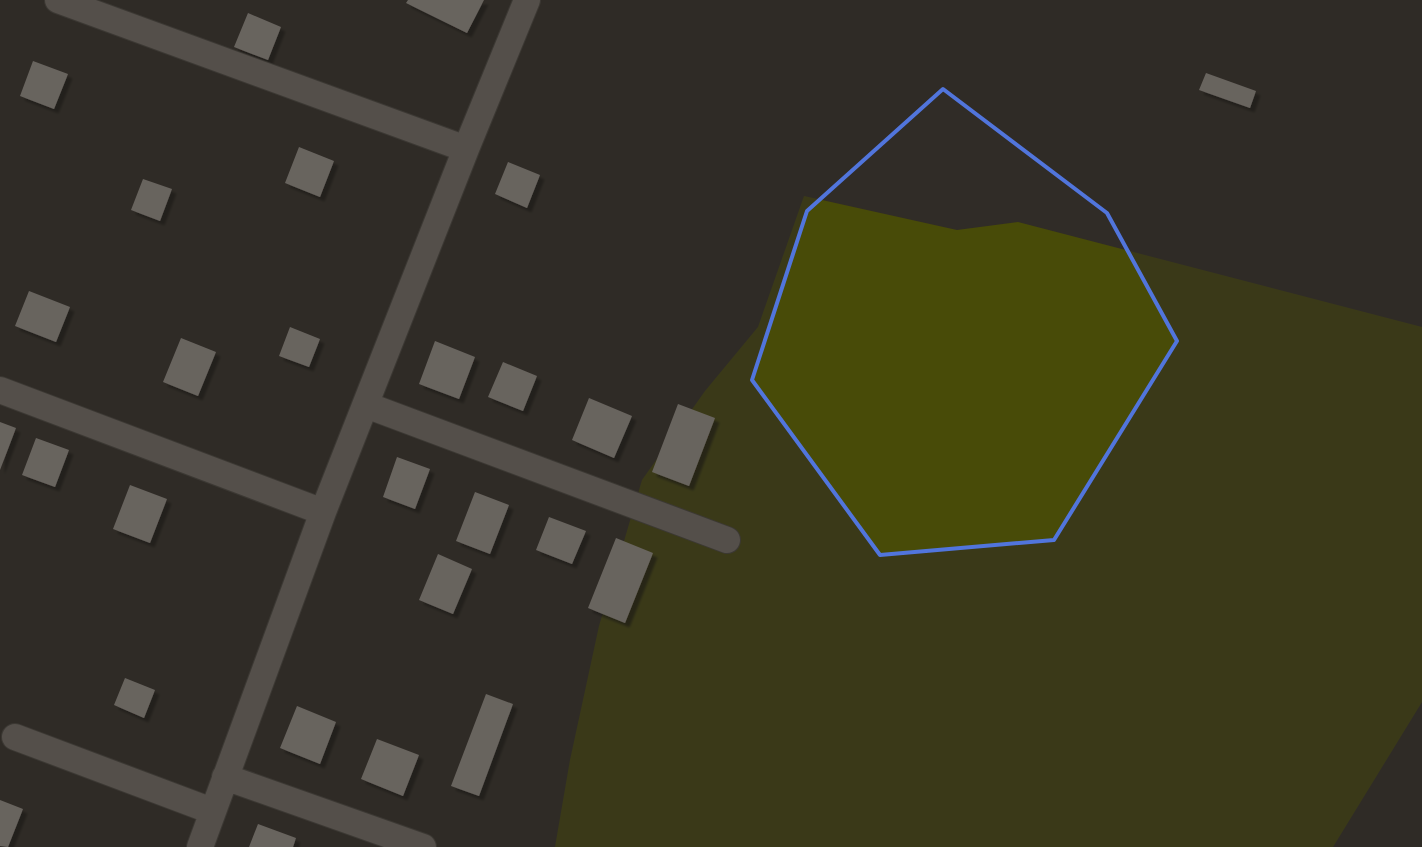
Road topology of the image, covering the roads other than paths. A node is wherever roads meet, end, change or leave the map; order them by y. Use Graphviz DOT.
graph roads {
  1 [pos="58,0"];
  2 [pos="527,0"];
  3 [pos="466,150"];
  4 [pos="0,390"];
  5 [pos="366,405"];
  6 [pos="323,512"];
  7 [pos="727,540"];
  8 [pos="15,737"];
  9 [pos="225,777"];
  10 [pos="212,811"];
  11 [pos="200,847"];
  12 [pos="423,847"];
  1 -- 3 [label="street"];
  2 -- 3 [label="street"];
  3 -- 5 [label="street"];
  4 -- 6 [label="street"];
  5 -- 6 [label="street"];
  5 -- 7 [label="street"];
  6 -- 9 [label="street"];
  8 -- 10 [label="street"];
  9 -- 10 [label="street"];
  9 -- 12 [label="street"];
  10 -- 11 [label="street"];
}
